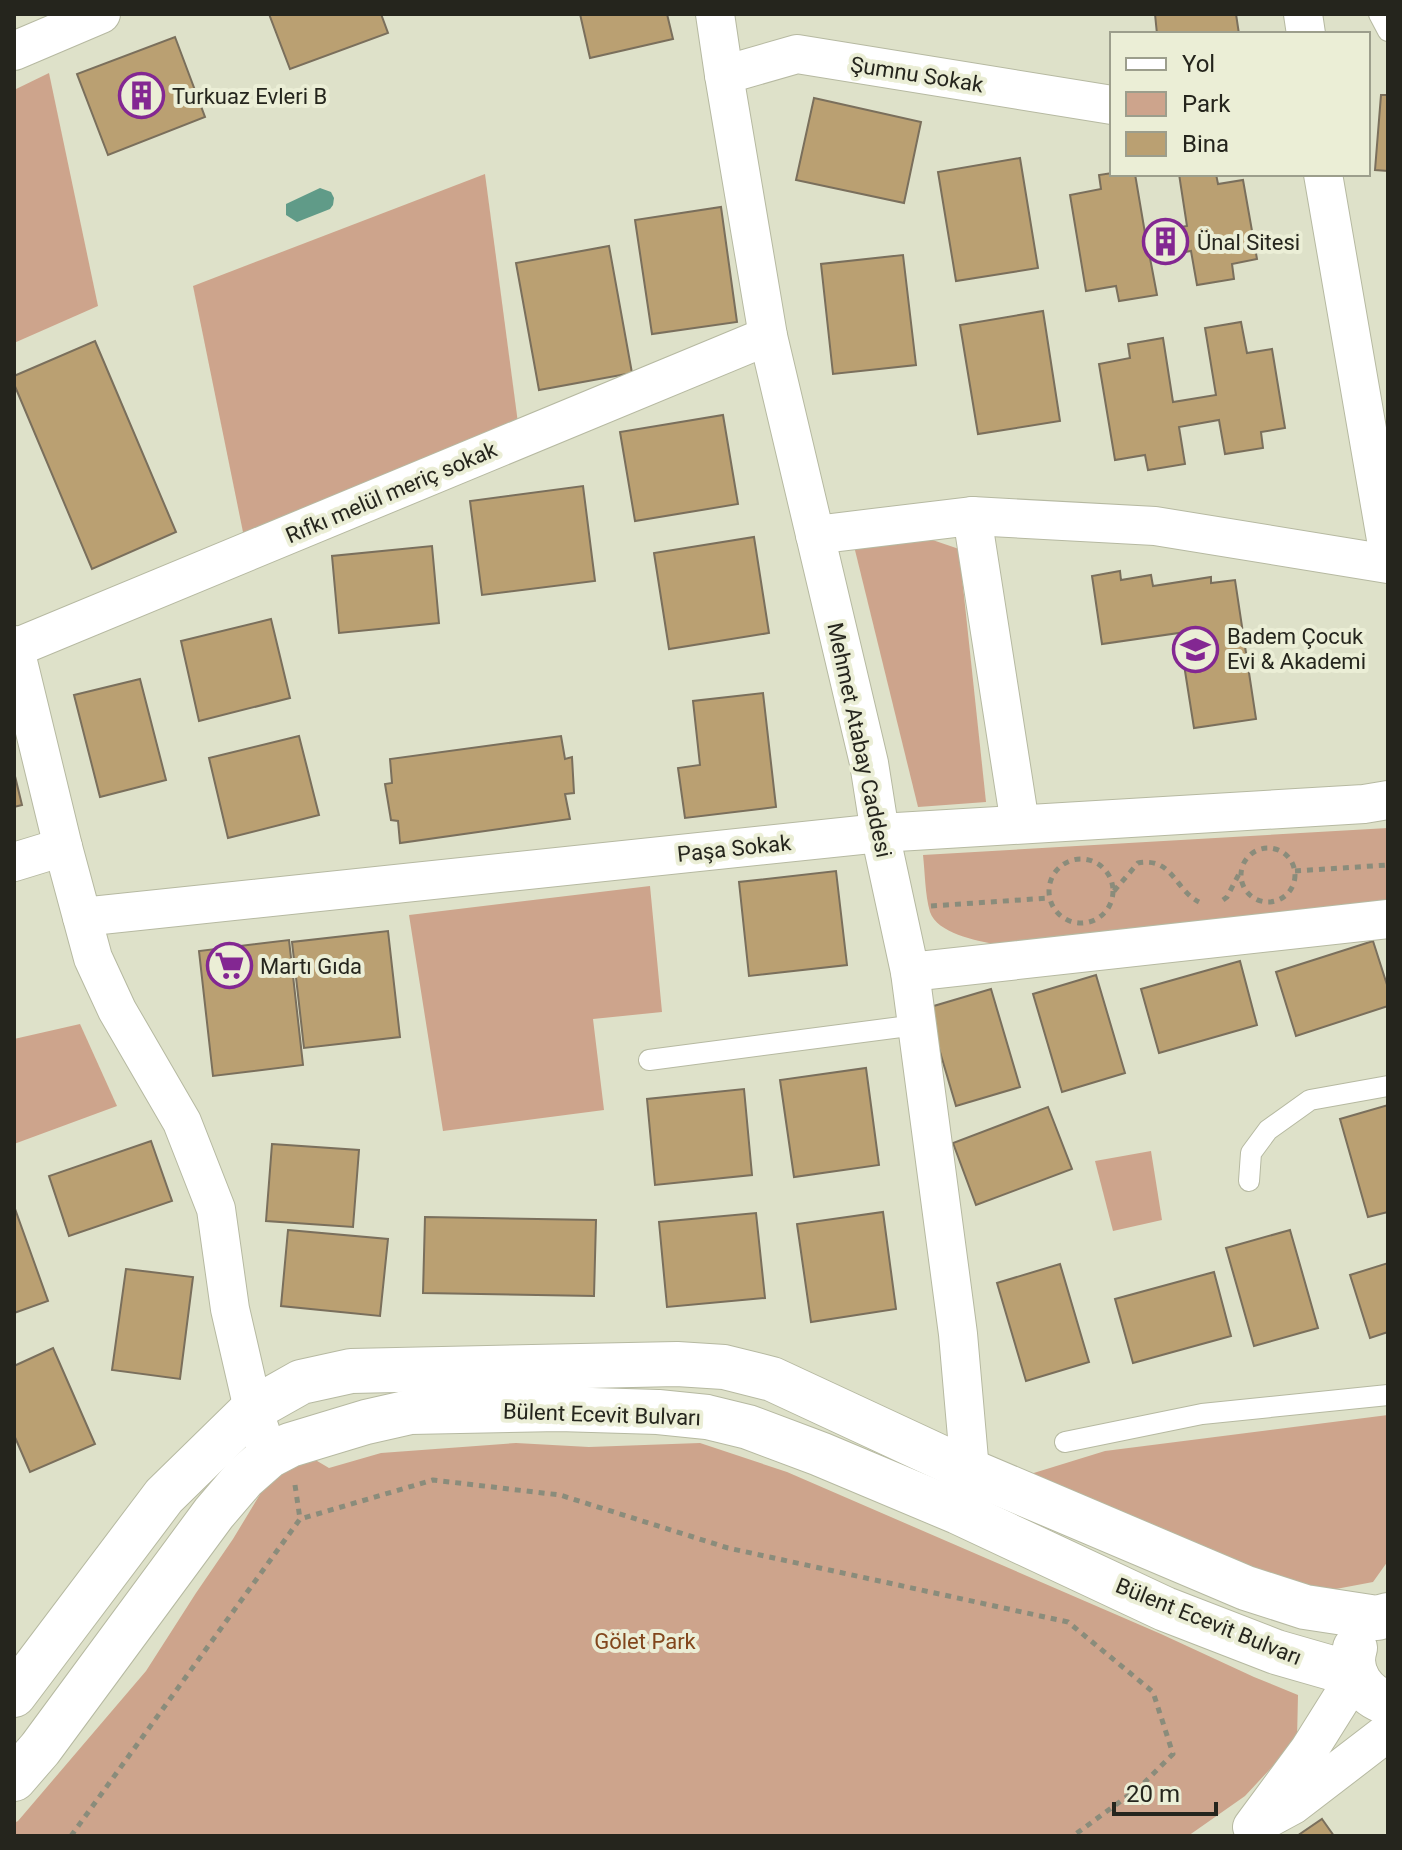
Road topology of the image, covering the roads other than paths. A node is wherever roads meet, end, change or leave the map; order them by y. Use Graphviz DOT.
graph roads {
  1 [pos="101,14"];
  2 [pos="715,14"];
  3 [pos="1379,14"];
  4 [pos="1388,31"];
  5 [pos="14,51"];
  6 [pos="724,75"];
  7 [pos="1110,105"];
  8 [pos="1323,176"];
  9 [pos="768,336"];
  10 [pos="972,516"];
  11 [pos="815,535"];
  12 [pos="1387,547"];
  13 [pos="15,657"];
  14 [pos="1388,800"];
  15 [pos="1020,824"];
  16 [pos="880,833"];
  17 [pos="63,847"];
  18 [pos="14,862"];
  19 [pos="82,917"];
  20 [pos="1388,919"];
  21 [pos="910,972"];
  22 [pos="916,1025"];
  23 [pos="649,1060"];
  24 [pos="1388,1086"];
  25 [pos="1249,1181"];
  26 [pos="1388,1395"];
  27 [pos="253,1409"];
  28 [pos="1065,1442"];
  29 [pos="269,1456"];
  30 [pos="970,1471"];
  31 [pos="965,1515"];
  32 [pos="1384,1612"];
  33 [pos="1356,1675"];
  34 [pos="14,1695"];
  35 [pos="1386,1733"];
  36 [pos="14,1779"];
  37 [pos="1246,1832"];
  1 -- 5 [label="street"];
  2 -- 6 [label="street, Mehmet Atabay Caddesi"];
  3 -- 4 [label="lane"];
  6 -- 7 [label="street, Şumnu Sokak"];
  6 -- 9 [label="street, Mehmet Atabay Caddesi"];
  8 -- 12 [label="street"];
  9 -- 11 [label="street, Mehmet Atabay Caddesi"];
  9 -- 13 [label="street, Rıfkı melül meriç sokak"];
  10 -- 11 [label="street"];
  10 -- 12 [label="street"];
  10 -- 15 [label="street"];
  11 -- 16 [label="street, Mehmet Atabay Caddesi"];
  13 -- 17 [label="street"];
  14 -- 15 [label="street, Paşa Sokak"];
  15 -- 16 [label="street, Paşa Sokak"];
  16 -- 19 [label="street, Paşa Sokak"];
  16 -- 21 [label="street, Mehmet Atabay Caddesi"];
  17 -- 18 [label="street"];
  17 -- 19 [label="street"];
  19 -- 27 [label="street"];
  20 -- 21 [label="street"];
  21 -- 22 [label="street, Mehmet Atabay Caddesi"];
  22 -- 23 [label="lane"];
  22 -- 30 [label="street, Mehmet Atabay Caddesi"];
  24 -- 25 [label="lane"];
  26 -- 28 [label="lane"];
  27 -- 29 [label="street"];
  27 -- 30 [label="main road, Bülent Ecevit Bulvarı"];
  27 -- 34 [label="main road, Bülent Ecevit Bulvarı"];
  29 -- 31 [label="main road, Bülent Ecevit Bulvarı"];
  29 -- 36 [label="main road, Bülent Ecevit Bulvarı"];
  30 -- 31 [label="main road"];
  30 -- 32 [label="main road, Bülent Ecevit Bulvarı"];
  31 -- 33 [label="main road, Bülent Ecevit Bulvarı"];
  32 -- 33 [label="main road"];
  33 -- 35 [label="main road, Bülent Ecevit Bulvarı"];
  33 -- 37 [label="street"];
  35 -- 37 [label="street"];
}
